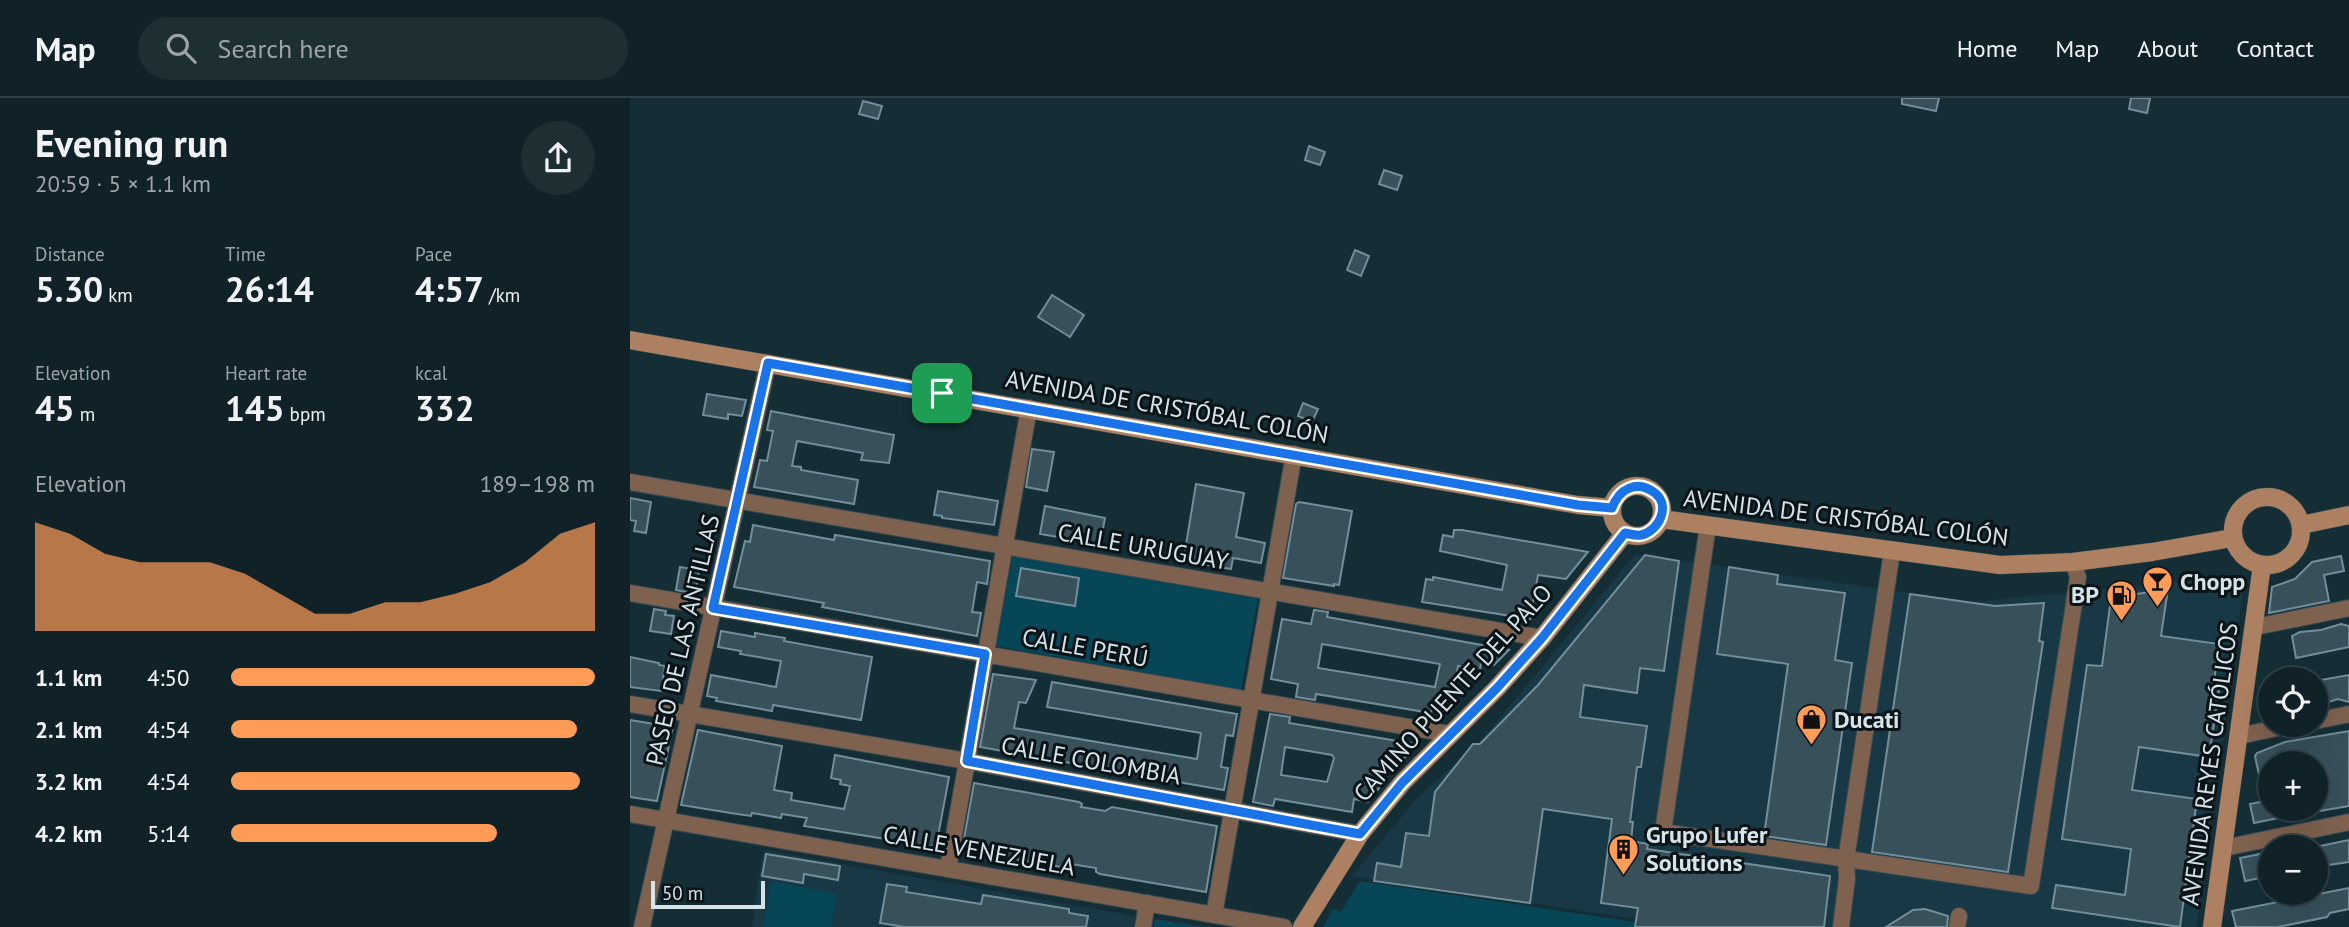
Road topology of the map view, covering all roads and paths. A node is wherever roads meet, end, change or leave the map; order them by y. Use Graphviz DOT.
graph roads {
  1 [pos="630,340"];
  2 [pos="768,363"];
  3 [pos="1028,408"];
  4 [pos="1294,454"];
  5 [pos="630,482"];
  6 [pos="737,501"];
  7 [pos="1612,508"];
  8 [pos="2349,515"];
  9 [pos="1661,519"];
  10 [pos="1708,525"];
  11 [pos="2301,525"];
  12 [pos="1625,533"];
  13 [pos="2232,538"];
  14 [pos="1004,547"];
  15 [pos="1892,551"];
  16 [pos="2073,562"];
  17 [pos="2262,565"];
  18 [pos="1270,592"];
  19 [pos="630,593"];
  20 [pos="713,608"];
  21 [pos="2349,608"];
  22 [pos="2255,627"];
  23 [pos="1542,638"];
  24 [pos="985,654"];
  25 [pos="1251,700"];
  26 [pos="630,704"];
  27 [pos="689,714"];
  28 [pos="2349,714"];
  29 [pos="2328,718"];
  30 [pos="2258,732"];
  31 [pos="1449,734"];
  32 [pos="2239,736"];
  33 [pos="967,761"];
  34 [pos="1232,810"];
  35 [pos="630,814"];
  36 [pos="666,820"];
  37 [pos="2349,822"];
  38 [pos="1360,834"];
  39 [pos="2224,848"];
  40 [pos="1846,860"];
  41 [pos="948,869"];
  42 [pos="1147,903"];
  43 [pos="1214,915"];
  44 [pos="642,927"];
  45 [pos="1143,927"];
  46 [pos="1284,927"];
  47 [pos="1302,927"];
  48 [pos="1841,927"];
  49 [pos="2212,927"];
  1 -- 2 [label="main road, AVENIDA DE CRISTÓBAL COLÓN"];
  2 -- 3 [label="main road, AVENIDA DE CRISTÓBAL COLÓN"];
  2 -- 6 [label="street, PASEO DE LAS ANTILLAS"];
  3 -- 4 [label="main road, AVENIDA DE CRISTÓBAL COLÓN"];
  3 -- 14 [label="street"];
  4 -- 7 [label="main road, AVENIDA DE CRISTÓBAL COLÓN"];
  4 -- 18 [label="street"];
  5 -- 6 [label="street, CALLE URUGUAY"];
  6 -- 14 [label="street, CALLE URUGUAY"];
  6 -- 20 [label="street, PASEO DE LAS ANTILLAS"];
  7 -- 9 [label="main road"];
  7 -- 12 [label="main road"];
  8 -- 11 [label="main road"];
  9 -- 10 [label="main road, AVENIDA DE CRISTÓBAL COLÓN"];
  9 -- 12 [label="main road"];
  10 -- 15 [label="main road, AVENIDA DE CRISTÓBAL COLÓN"];
  10 -- 40 [label="street"];
  11 -- 13 [label="main road"];
  11 -- 17 [label="main road"];
  12 -- 23 [label="main road, CAMINO PUENTE DEL PALO"];
  13 -- 16 [label="main road, AVENIDA DE CRISTÓBAL COLÓN"];
  13 -- 17 [label="main road"];
  14 -- 18 [label="street, CALLE URUGUAY"];
  14 -- 24 [label="street"];
  15 -- 16 [label="main road, AVENIDA DE CRISTÓBAL COLÓN"];
  15 -- 40 [label="street"];
  16 -- 40 [label="street"];
  17 -- 22 [label="main road, AVENIDA REYES CATÓLICOS"];
  18 -- 23 [label="street, CALLE URUGUAY"];
  18 -- 25 [label="street"];
  19 -- 20 [label="street, CALLE PERÚ"];
  20 -- 24 [label="street, CALLE PERÚ"];
  20 -- 27 [label="street, PASEO DE LAS ANTILLAS"];
  21 -- 22 [label="street"];
  22 -- 32 [label="main road, AVENIDA REYES CATÓLICOS"];
  23 -- 31 [label="main road, CAMINO PUENTE DEL PALO"];
  24 -- 25 [label="street, CALLE PERÚ"];
  24 -- 33 [label="street"];
  25 -- 31 [label="street, CALLE PERÚ"];
  25 -- 34 [label="street"];
  26 -- 27 [label="street, CALLE COLOMBIA"];
  27 -- 33 [label="street, CALLE COLOMBIA"];
  27 -- 36 [label="street, PASEO DE LAS ANTILLAS"];
  28 -- 29 [label="street"];
  30 -- 32 [label="street"];
  31 -- 38 [label="main road, CAMINO PUENTE DEL PALO"];
  32 -- 39 [label="main road, AVENIDA REYES CATÓLICOS"];
  33 -- 34 [label="street, CALLE COLOMBIA"];
  33 -- 41 [label="street"];
  34 -- 38 [label="street, CALLE COLOMBIA"];
  34 -- 43 [label="street"];
  35 -- 36 [label="street, CALLE VENEZUELA"];
  36 -- 41 [label="street, CALLE VENEZUELA"];
  36 -- 44 [label="street, PASEO DE LAS ANTILLAS"];
  37 -- 39 [label="street"];
  38 -- 47 [label="main road, CAMINO PUENTE DEL PALO"];
  39 -- 49 [label="main road, AVENIDA REYES CATÓLICOS"];
  40 -- 48 [label="street"];
  41 -- 42 [label="street, CALLE VENEZUELA"];
  42 -- 43 [label="street, CALLE VENEZUELA"];
  42 -- 45 [label="street"];
  43 -- 46 [label="street, CALLE VENEZUELA"];
}
